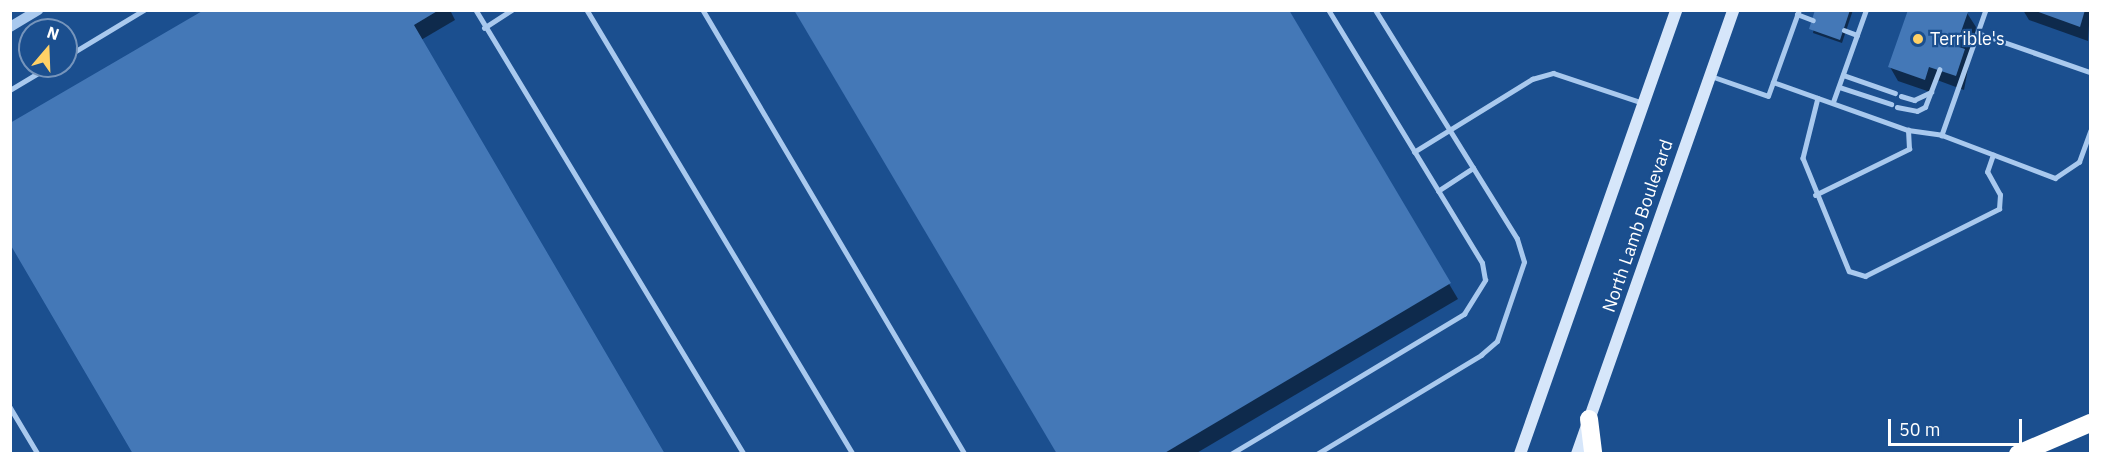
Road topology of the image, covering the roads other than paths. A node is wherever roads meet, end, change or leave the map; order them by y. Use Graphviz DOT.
graph roads {
  1 [pos="38,10"];
  2 [pos="144,10"];
  3 [pos="476,10"];
  4 [pos="512,10"];
  5 [pos="587,10"];
  6 [pos="703,10"];
  7 [pos="1328,10"];
  8 [pos="1375,10"];
  9 [pos="1676,10"];
  10 [pos="1733,10"];
  11 [pos="1866,10"];
  12 [pos="1986,10"];
  13 [pos="1798,12"];
  14 [pos="1813,20"];
  15 [pos="10,27"];
  16 [pos="484,28"];
  17 [pos="1844,30"];
  18 [pos="1978,33"];
  19 [pos="1857,35"];
  20 [pos="78,50"];
  21 [pos="1939,70"];
  22 [pos="2091,72"];
  23 [pos="1843,75"];
  24 [pos="1710,76"];
  25 [pos="30,78"];
  26 [pos="1773,82"];
  27 [pos="1839,87"];
  28 [pos="10,90"];
  29 [pos="1932,90"];
  30 [pos="1895,93"];
  31 [pos="1901,96"];
  32 [pos="1818,98"];
  33 [pos="1833,102"];
  34 [pos="1643,103"];
  35 [pos="1891,104"];
  36 [pos="1898,106"];
  37 [pos="1449,130"];
  38 [pos="1908,130"];
  39 [pos="2091,130"];
  40 [pos="1942,135"];
  41 [pos="1414,152"];
  42 [pos="1993,155"];
  43 [pos="1473,168"];
  44 [pos="1438,191"];
  45 [pos="1815,195"];
  46 [pos="10,407"];
  47 [pos="1589,419"];
  48 [pos="2091,423"];
  49 [pos="38,453"];
  50 [pos="744,453"];
  51 [pos="853,453"];
  52 [pos="964,453"];
  53 [pos="1231,453"];
  54 [pos="1317,453"];
  55 [pos="1520,453"];
  56 [pos="1576,453"];
  57 [pos="1593,453"];
  58 [pos="2018,453"];
  1 -- 15 [label="street"];
  2 -- 20 [label="lane"];
  3 -- 16 [label="lane"];
  4 -- 16 [label="lane"];
  5 -- 51 [label="lane"];
  6 -- 52 [label="lane"];
  7 -- 41 [label="lane"];
  8 -- 37 [label="lane"];
  9 -- 34 [label="main road, North Lamb Boulevard"];
  10 -- 24 [label="main road, North Lamb Boulevard"];
  11 -- 19 [label="lane"];
  12 -- 18 [label="lane"];
  13 -- 14 [label="lane"];
  13 -- 26 [label="lane"];
  16 -- 50 [label="lane"];
  17 -- 19 [label="lane"];
  18 -- 22 [label="lane"];
  18 -- 40 [label="lane"];
  19 -- 23 [label="lane"];
  21 -- 29 [label="lane"];
  23 -- 27 [label="lane"];
  23 -- 30 [label="lane"];
  24 -- 26 [label="lane"];
  24 -- 47 [label="main road, North Lamb Boulevard"];
  25 -- 28 [label="lane"];
  26 -- 32 [label="lane"];
  27 -- 33 [label="lane"];
  27 -- 35 [label="lane"];
  29 -- 31 [label="lane"];
  29 -- 36 [label="lane"];
  32 -- 33 [label="lane"];
  32 -- 45 [label="lane"];
  33 -- 38 [label="lane"];
  34 -- 37 [label="lane"];
  34 -- 55 [label="main road, North Lamb Boulevard"];
  37 -- 41 [label="lane"];
  37 -- 43 [label="lane"];
  38 -- 40 [label="lane"];
  38 -- 45 [label="lane"];
  39 -- 42 [label="lane"];
  40 -- 42 [label="lane"];
  41 -- 44 [label="lane"];
  42 -- 45 [label="lane"];
  43 -- 44 [label="lane"];
  43 -- 54 [label="lane"];
  44 -- 53 [label="lane"];
  46 -- 49 [label="lane"];
  47 -- 56 [label="main road, North Lamb Boulevard"];
  47 -- 57 [label="highway"];
  48 -- 58 [label="highway"];
}
